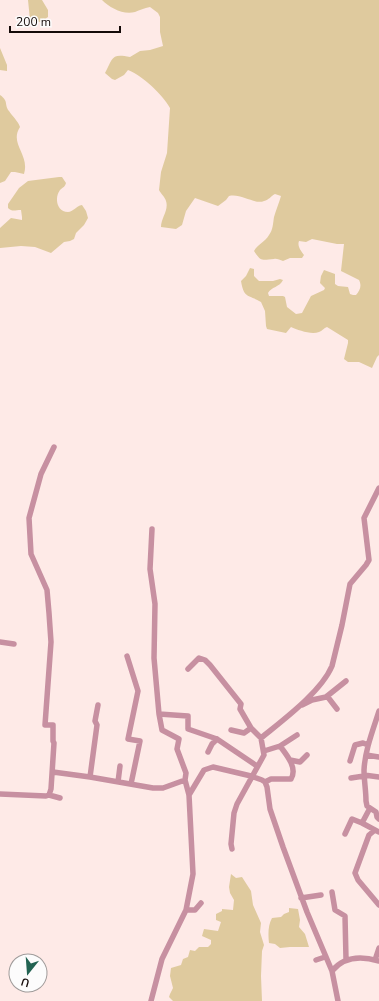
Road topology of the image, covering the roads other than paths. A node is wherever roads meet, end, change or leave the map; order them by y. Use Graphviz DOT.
graph roads {
  1 [pos="54,447"];
  2 [pos="379,488"];
  3 [pos="152,529"];
  4 [pos="0,642"];
  5 [pos="14,644"];
  6 [pos="127,656"];
  7 [pos="188,669"];
  8 [pos="346,681"];
  9 [pos="327,696"];
  10 [pos="98,705"];
  11 [pos="300,705"];
  12 [pos="338,709"];
  13 [pos="379,711"];
  14 [pos="159,714"];
  15 [pos="251,728"];
  16 [pos="231,730"];
  17 [pos="297,735"];
  18 [pos="261,738"];
  19 [pos="217,739"];
  20 [pos="368,745"];
  21 [pos="280,746"];
  22 [pos="264,751"];
  23 [pos="208,752"];
  24 [pos="307,755"];
  25 [pos="366,755"];
  26 [pos="379,757"];
  27 [pos="290,760"];
  28 [pos="350,761"];
  29 [pos="120,766"];
  30 [pos="257,766"];
  31 [pos="53,772"];
  32 [pos="251,776"];
  33 [pos="364,776"];
  34 [pos="90,777"];
  35 [pos="379,777"];
  36 [pos="352,778"];
  37 [pos="185,780"];
  38 [pos="118,782"];
  39 [pos="265,782"];
  40 [pos="131,784"];
  41 [pos="0,794"];
  42 [pos="49,795"];
  43 [pos="189,795"];
  44 [pos="60,798"];
  45 [pos="370,808"];
  46 [pos="379,819"];
  47 [pos="362,824"];
  48 [pos="377,831"];
  49 [pos="345,834"];
  50 [pos="232,849"];
  51 [pos="332,892"];
  52 [pos="321,894"];
  53 [pos="301,898"];
  54 [pos="201,903"];
  55 [pos="379,906"];
  56 [pos="186,910"];
  57 [pos="379,948"];
  58 [pos="326,957"];
  59 [pos="346,959"];
  60 [pos="316,960"];
  61 [pos="377,960"];
  62 [pos="332,971"];
  63 [pos="151,1001"];
  64 [pos="338,1001"];
  1 -- 31 [label="street"];
  2 -- 11 [label="street"];
  3 -- 14 [label="street"];
  4 -- 5 [label="street"];
  6 -- 40 [label="street"];
  7 -- 15 [label="street"];
  8 -- 9 [label="street"];
  9 -- 11 [label="street"];
  9 -- 12 [label="street"];
  10 -- 34 [label="street"];
  11 -- 18 [label="street"];
  13 -- 20 [label="street"];
  14 -- 19 [label="street"];
  14 -- 37 [label="street"];
  15 -- 16 [label="street"];
  15 -- 18 [label="street"];
  17 -- 21 [label="street"];
  18 -- 22 [label="street"];
  19 -- 23 [label="street"];
  19 -- 30 [label="street"];
  20 -- 25 [label="street"];
  20 -- 28 [label="street"];
  21 -- 22 [label="street"];
  21 -- 27 [label="street"];
  22 -- 30 [label="street"];
  24 -- 27 [label="street"];
  25 -- 26 [label="street"];
  25 -- 33 [label="street"];
  27 -- 39 [label="street"];
  29 -- 38 [label="street"];
  30 -- 32 [label="street"];
  31 -- 34 [label="street"];
  31 -- 42 [label="street"];
  32 -- 39 [label="street"];
  32 -- 43 [label="street"];
  32 -- 50 [label="street"];
  33 -- 35 [label="street"];
  33 -- 36 [label="street"];
  33 -- 45 [label="street"];
  34 -- 38 [label="street"];
  37 -- 40 [label="street"];
  37 -- 43 [label="street"];
  38 -- 40 [label="street"];
  39 -- 53 [label="street"];
  41 -- 42 [label="street"];
  42 -- 44 [label="street"];
  43 -- 56 [label="street"];
  45 -- 46 [label="street"];
  45 -- 47 [label="street"];
  47 -- 48 [label="street"];
  47 -- 49 [label="street"];
  48 -- 55 [label="street"];
  51 -- 59 [label="street"];
  52 -- 53 [label="street"];
  53 -- 58 [label="street"];
  54 -- 56 [label="street"];
  56 -- 63 [label="street"];
  57 -- 61 [label="street"];
  58 -- 60 [label="street"];
  58 -- 62 [label="street"];
  59 -- 61 [label="street"];
  59 -- 62 [label="street"];
  62 -- 64 [label="street"];
}
